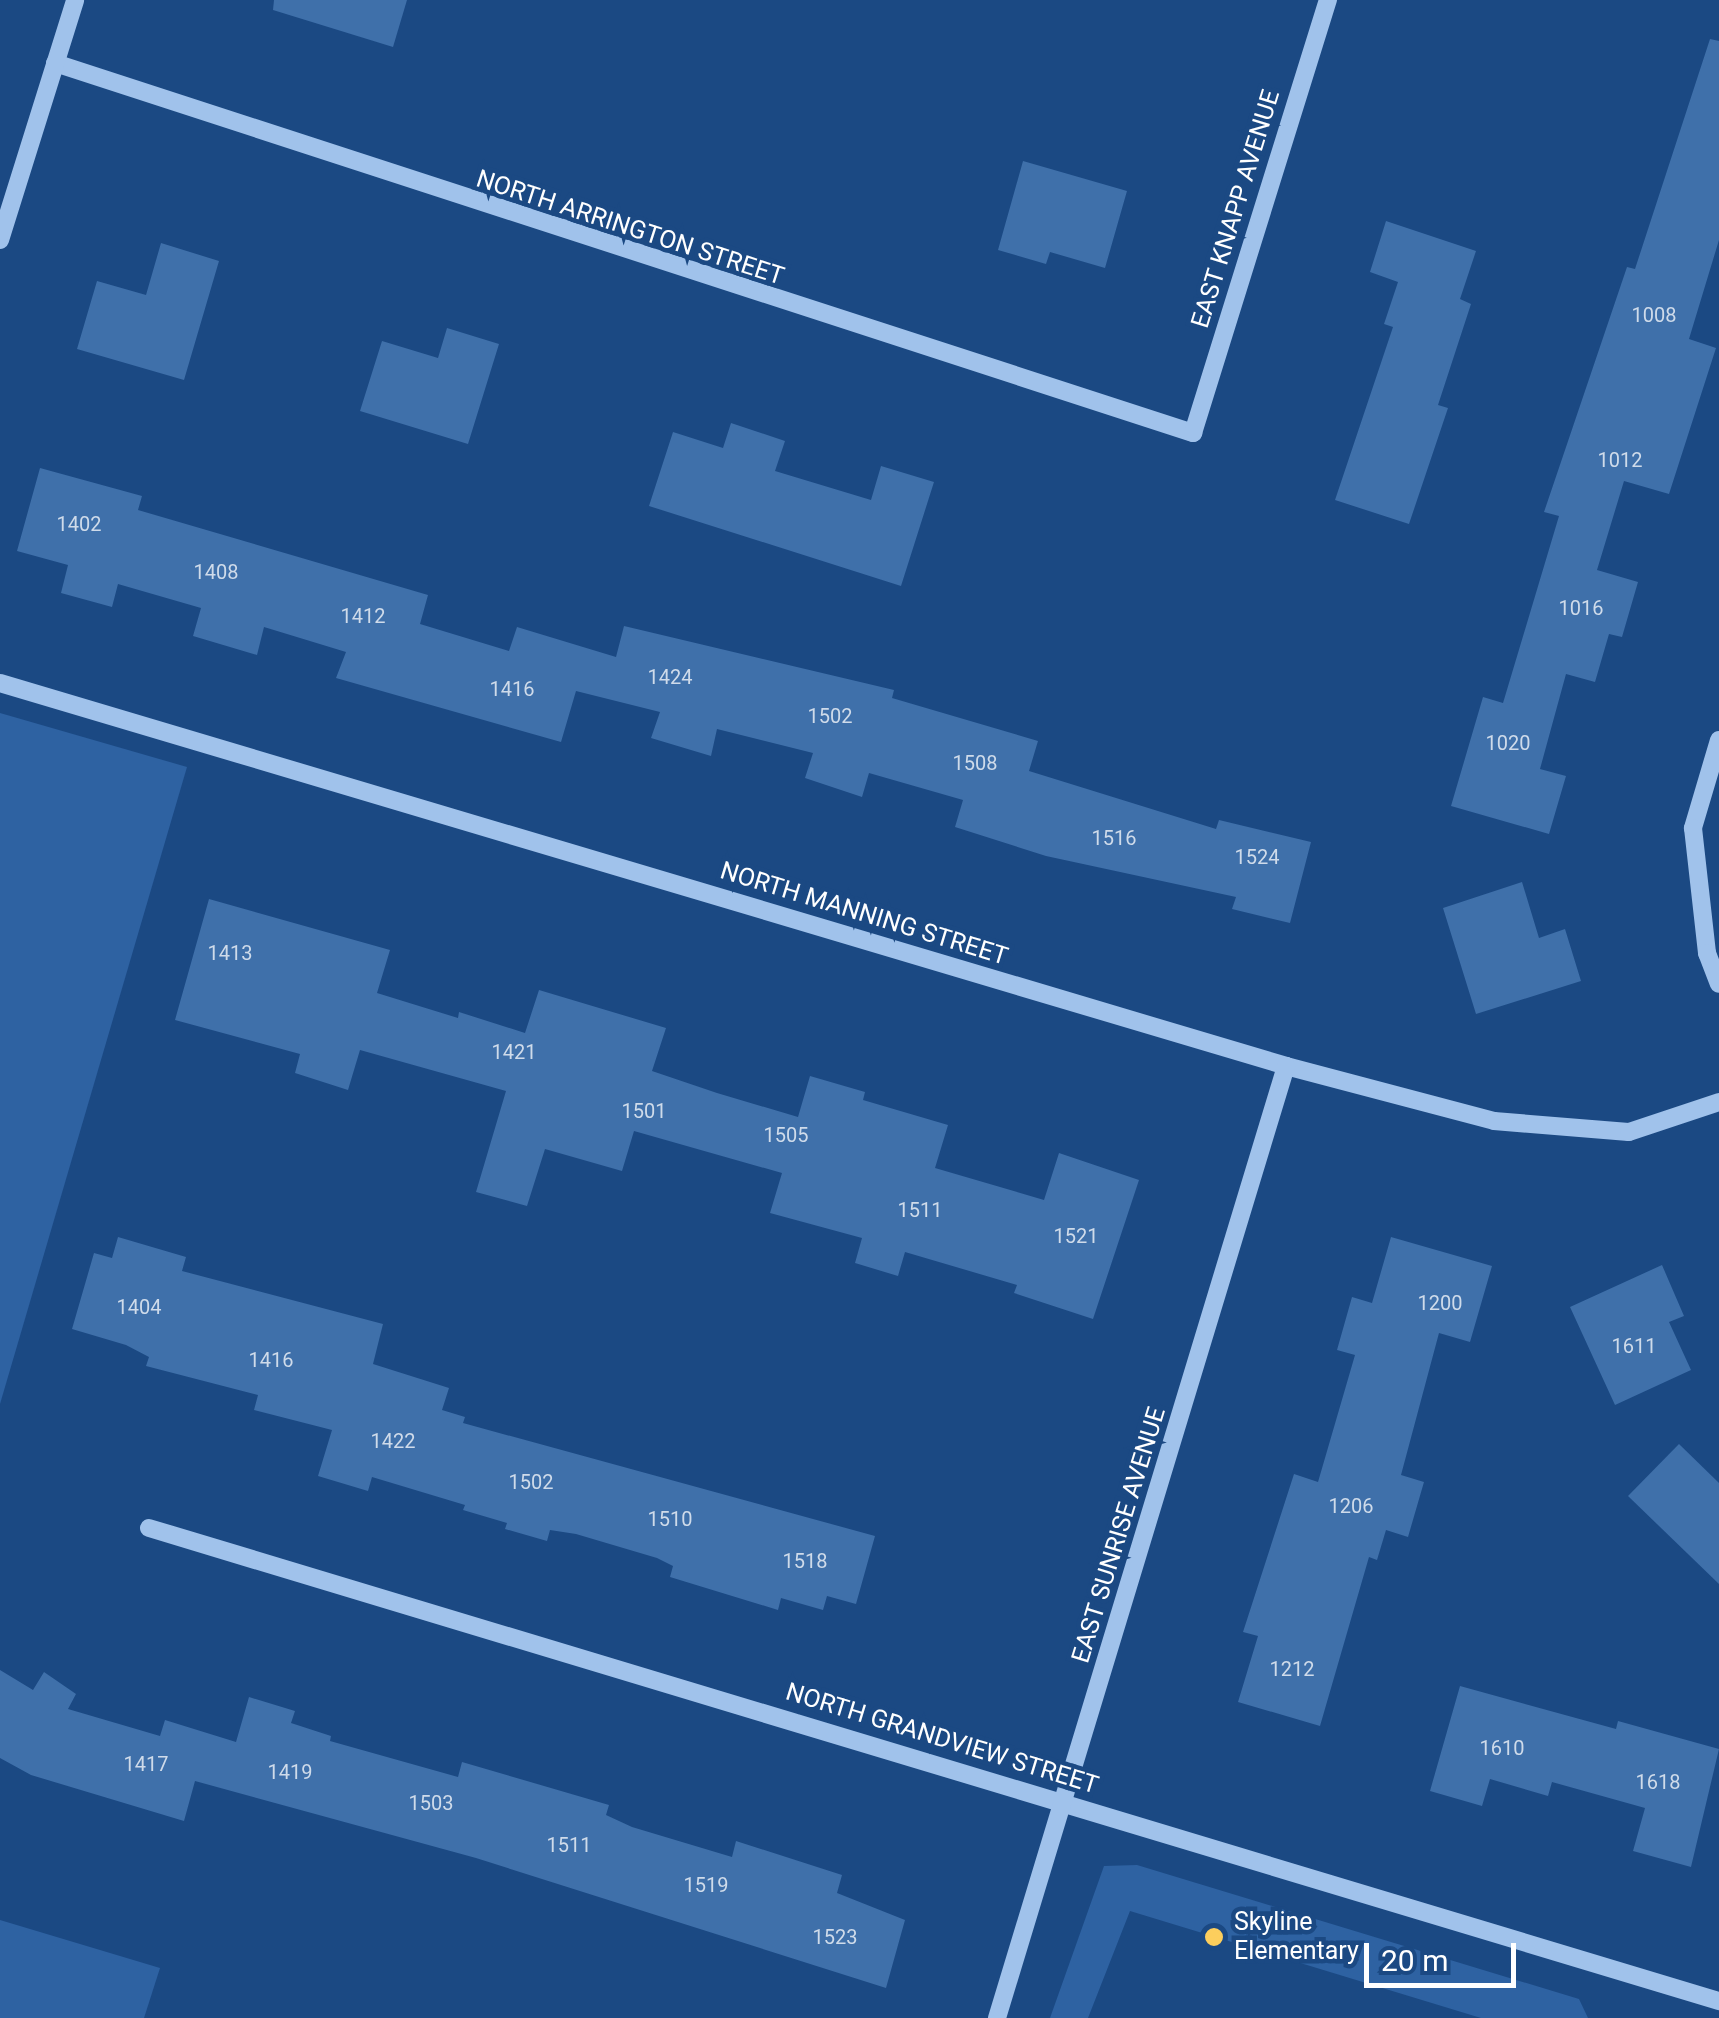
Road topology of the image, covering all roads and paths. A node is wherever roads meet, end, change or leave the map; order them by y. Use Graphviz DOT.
graph roads {
  1 [pos="75,0"];
  2 [pos="1328,0"];
  3 [pos="55,64"];
  4 [pos="0,240"];
  5 [pos="1192,433"];
  6 [pos="0,683"];
  7 [pos="1719,740"];
  8 [pos="1719,984"];
  9 [pos="1286,1066"];
  10 [pos="1719,1102"];
  11 [pos="149,1528"];
  12 [pos="1064,1803"];
  13 [pos="1719,2001"];
  14 [pos="998,2018"];
  1 -- 3 [label="street"];
  2 -- 5 [label="street, EAST KNAPP AVENUE"];
  3 -- 4 [label="street"];
  3 -- 5 [label="street, NORTH ARRINGTON STREET"];
  6 -- 9 [label="street, NORTH MANNING STREET"];
  7 -- 8 [label="street"];
  9 -- 10 [label="street, NORTH MANNING STREET"];
  9 -- 12 [label="street, EAST SUNRISE AVENUE"];
  11 -- 12 [label="street, NORTH GRANDVIEW STREET"];
  12 -- 13 [label="street, NORTH GRANDVIEW STREET"];
  12 -- 14 [label="street, EAST SUNRISE AVENUE"];
}
